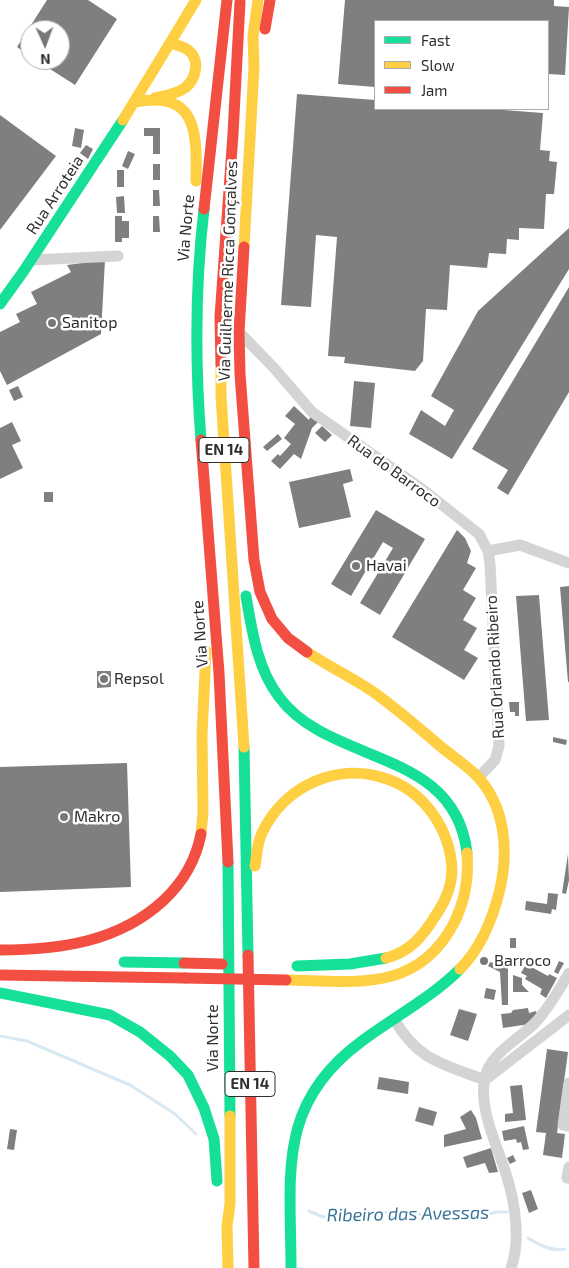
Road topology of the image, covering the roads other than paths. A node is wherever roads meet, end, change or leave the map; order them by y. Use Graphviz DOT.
graph roads {
  1 [pos="196,0"];
  2 [pos="227,0"];
  3 [pos="241,0"];
  4 [pos="258,0"];
  5 [pos="270,0"];
  6 [pos="170,43"];
  7 [pos="254,67"];
  8 [pos="148,99"];
  9 [pos="135,102"];
  10 [pos="199,252"];
  11 [pos="118,256"];
  12 [pos="31,260"];
  13 [pos="0,304"];
  14 [pos="238,332"];
  15 [pos="202,455"];
  16 [pos="227,502"];
  17 [pos="488,551"];
  18 [pos="569,563"];
  19 [pos="478,777"];
  20 [pos="247,901"];
  21 [pos="0,950"];
  22 [pos="0,960"];
  23 [pos="29,960"];
  24 [pos="116,962"];
  25 [pos="257,965"];
  26 [pos="285,966"];
  27 [pos="569,973"];
  28 [pos="0,975"];
  29 [pos="0,993"];
  30 [pos="569,1015"];
  31 [pos="394,1019"];
  32 [pos="485,1080"];
  33 [pos="569,1083"];
  34 [pos="569,1126"];
  35 [pos="217,1193"];
  36 [pos="218,1210"];
  37 [pos="227,1226"];
  38 [pos="228,1268"];
  39 [pos="254,1268"];
  40 [pos="291,1268"];
  41 [pos="511,1268"];
  1 -- 6 [label="main road, Rua Arroteia"];
  2 -- 10 [label="main road, Via Norte / EN 14"];
  3 -- 16 [label="main road, EN 14"];
  4 -- 7 [label="main road, Via Guilherme Ricca Gonçalves"];
  5 -- 7 [label="main road, Via Guilherme Ricca Gonçalves"];
  6 -- 8 [label="main road"];
  6 -- 9 [label="main road, Rua Arroteia"];
  7 -- 14 [label="main road, Via Guilherme Ricca Gonçalves"];
  8 -- 9 [label="main road"];
  8 -- 10 [label="main road"];
  9 -- 12 [label="main road, Rua Arroteia"];
  10 -- 15 [label="main road, Via Norte / EN 14"];
  11 -- 12 [label="street"];
  12 -- 13 [label="main road, Rua Arroteia"];
  14 -- 17 [label="street, Rua do Barroco"];
  14 -- 19 [label="main road, Via Guilherme Ricca Gonçalves"];
  15 -- 21 [label="main road"];
  15 -- 37 [label="main road, Via Norte / EN 14"];
  16 -- 20 [label="main road, EN 14"];
  16 -- 28 [label="main road, bridge"];
  17 -- 18 [label="street"];
  17 -- 19 [label="street, Rua Orlando Ribeiro"];
  19 -- 31 [label="main road, Via Guilherme Ricca Gonçalves"];
  20 -- 26 [label="main road"];
  20 -- 39 [label="main road, EN 14"];
  22 -- 23 [label="main road"];
  24 -- 25 [label="main road, bridge"];
  27 -- 32 [label="street"];
  29 -- 35 [label="main road"];
  30 -- 32 [label="street"];
  31 -- 32 [label="street"];
  31 -- 40 [label="main road, Via Guilherme Ricca Gonçalves"];
  32 -- 41 [label="street"];
  33 -- 34 [label="street"];
  36 -- 37 [label="main road"];
  37 -- 38 [label="main road, Via Norte / EN 14"];
}
